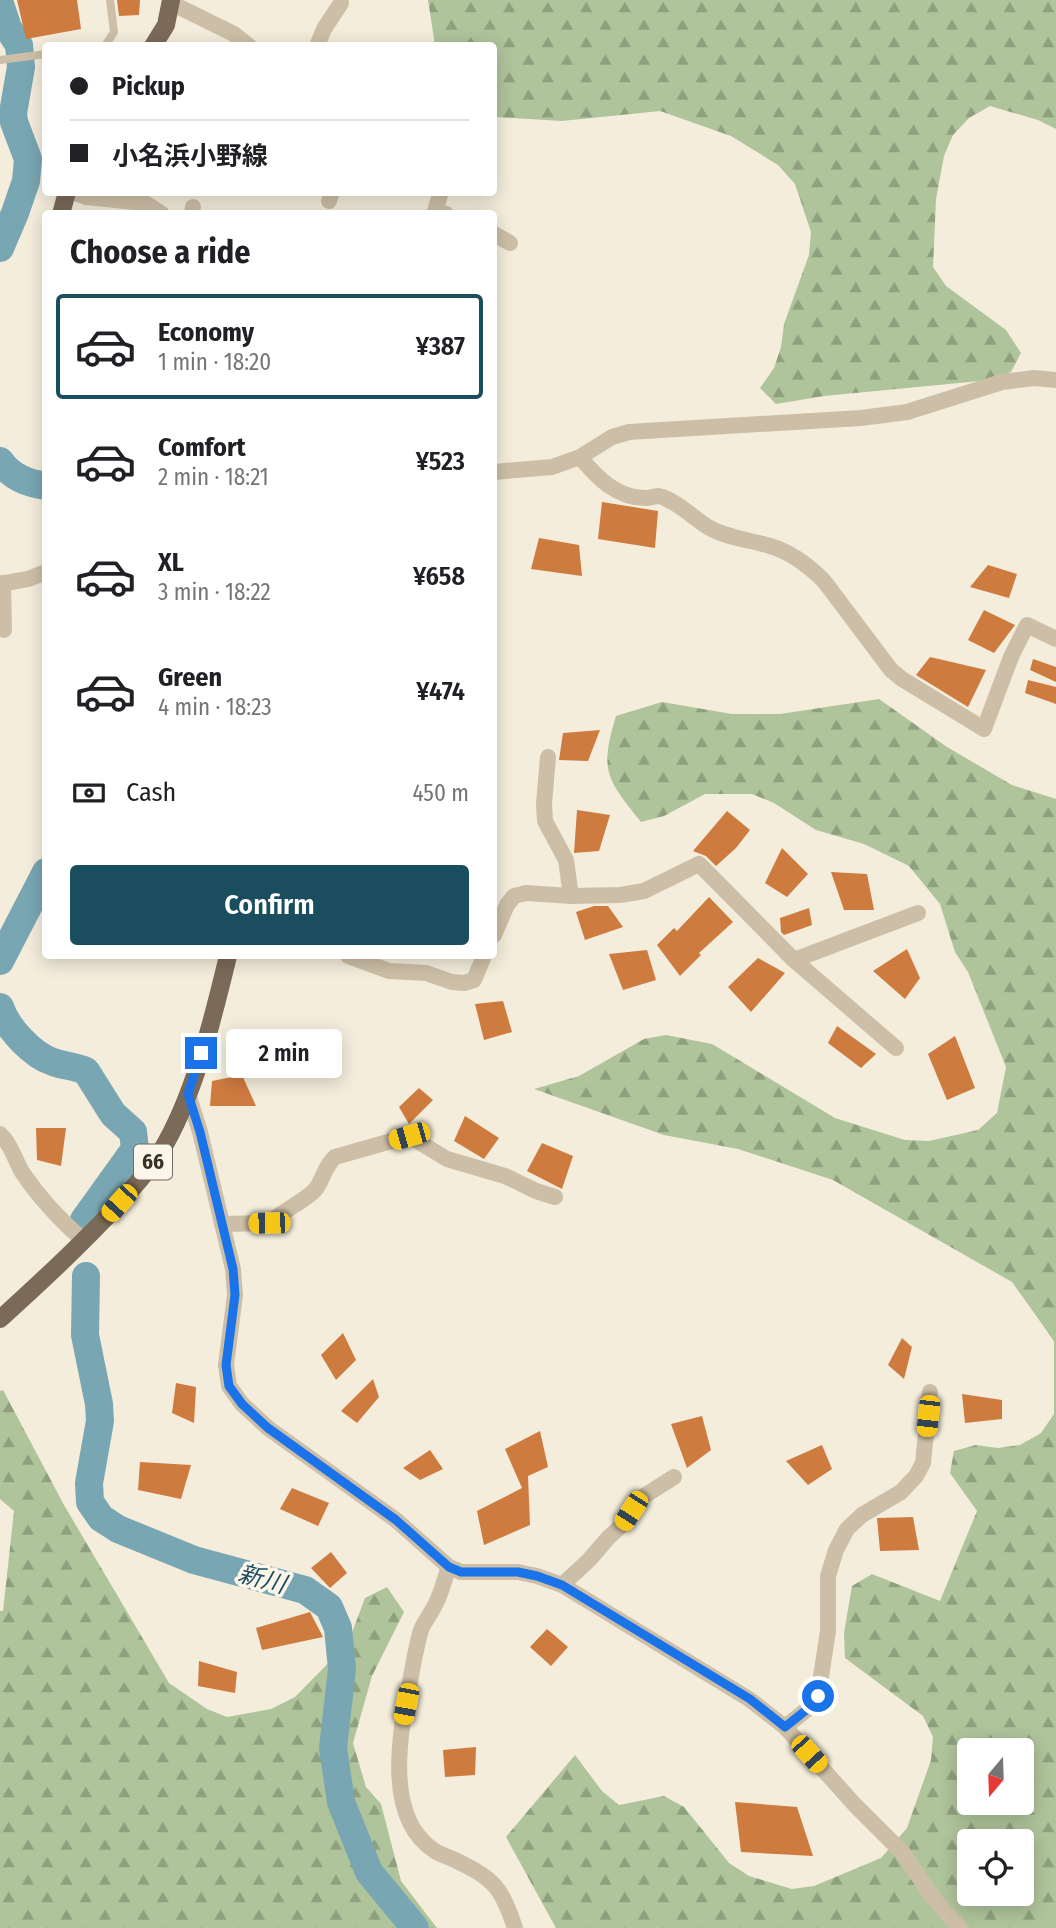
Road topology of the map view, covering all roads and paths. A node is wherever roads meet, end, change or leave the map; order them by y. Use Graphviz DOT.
graph roads {
  1 [pos="110,0"];
  2 [pos="171,1"];
  3 [pos="341,3"];
  4 [pos="107,42"];
  5 [pos="156,42"];
  6 [pos="244,42"];
  7 [pos="319,42"];
  8 [pos="42,55"];
  9 [pos="2,60"];
  10 [pos="83,196"];
  11 [pos="156,210"];
  12 [pos="497,236"];
  13 [pos="510,243"];
  14 [pos="1056,380"];
  15 [pos="580,457"];
  16 [pos="497,472"];
  17 [pos="42,574"];
  18 [pos="1,584"];
  19 [pos="4,630"];
  20 [pos="1056,639"];
  21 [pos="548,757"];
  22 [pos="571,896"];
  23 [pos="918,913"];
  24 [pos="497,928"];
  25 [pos="227,959"];
  26 [pos="356,959"];
  27 [pos="483,959"];
  28 [pos="794,960"];
  29 [pos="896,1048"];
  30 [pos="188,1094"];
  31 [pos="0,1135"];
  32 [pos="555,1197"];
  33 [pos="222,1224"];
  34 [pos="84,1241"];
  35 [pos="0,1319"];
  36 [pos="930,1392"];
  37 [pos="674,1477"];
  38 [pos="449,1567"];
  39 [pos="562,1585"];
  40 [pos="785,1727"];
  41 [pos="515,1928"];
  42 [pos="960,1928"];
  1 -- 4 [label="lane"];
  2 -- 5 [label="main road"];
  2 -- 6 [label="street"];
  3 -- 7 [label="street"];
  8 -- 9 [label="lane"];
  10 -- 11 [label="street"];
  12 -- 13 [label="street"];
  14 -- 15 [label="street"];
  15 -- 16 [label="street"];
  15 -- 20 [label="street"];
  17 -- 18 [label="street"];
  18 -- 19 [label="street"];
  21 -- 22 [label="street"];
  22 -- 24 [label="street"];
  22 -- 28 [label="street"];
  23 -- 28 [label="street"];
  25 -- 30 [label="main road, 66"];
  26 -- 27 [label="street"];
  28 -- 29 [label="street"];
  30 -- 33 [label="street"];
  30 -- 34 [label="main road, 66"];
  31 -- 34 [label="street"];
  32 -- 33 [label="street"];
  33 -- 38 [label="street"];
  34 -- 35 [label="main road, 66"];
  36 -- 40 [label="street"];
  37 -- 39 [label="street"];
  38 -- 39 [label="street"];
  38 -- 41 [label="street"];
  39 -- 40 [label="street"];
  40 -- 42 [label="street"];
}
